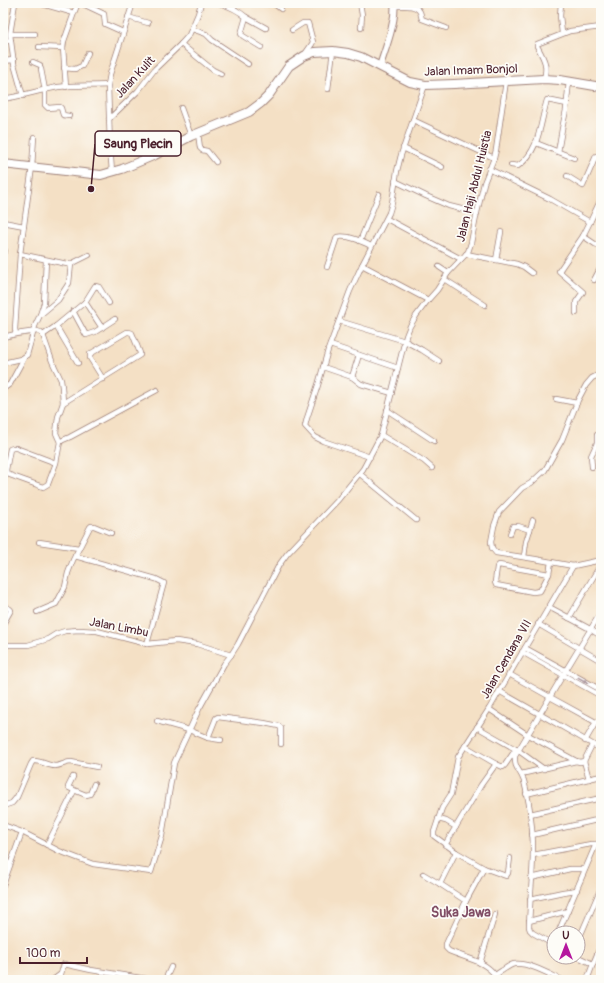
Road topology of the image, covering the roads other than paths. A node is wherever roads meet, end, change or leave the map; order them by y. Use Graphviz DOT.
graph roads {
  1 [pos="15,3"];
  2 [pos="39,3"];
  3 [pos="79,3"];
  4 [pos="133,3"];
  5 [pos="201,3"];
  6 [pos="219,3"];
  7 [pos="273,3"];
  8 [pos="561,3"];
  9 [pos="360,5"];
  10 [pos="395,5"];
  11 [pos="281,9"];
  12 [pos="74,14"];
  13 [pos="128,17"];
  14 [pos="246,17"];
  15 [pos="148,23"];
  16 [pos="601,27"];
  17 [pos="266,28"];
  18 [pos="361,28"];
  19 [pos="446,28"];
  20 [pos="192,29"];
  21 [pos="292,30"];
  22 [pos="123,32"];
  23 [pos="562,33"];
  24 [pos="10,34"];
  25 [pos="35,34"];
  26 [pos="3,40"];
  27 [pos="11,40"];
  28 [pos="181,44"];
  29 [pos="39,47"];
  30 [pos="261,47"];
  31 [pos="63,48"];
  32 [pos="333,51"];
  33 [pos="88,53"];
  34 [pos="304,56"];
  35 [pos="14,60"];
  36 [pos="3,62"];
  37 [pos="33,62"];
  38 [pos="248,64"];
  39 [pos="380,66"];
  40 [pos="64,68"];
  41 [pos="221,74"];
  42 [pos="544,79"];
  43 [pos="506,81"];
  44 [pos="569,81"];
  45 [pos="108,85"];
  46 [pos="425,85"];
  47 [pos="66,86"];
  48 [pos="601,87"];
  49 [pos="328,89"];
  50 [pos="45,90"];
  51 [pos="24,96"];
  52 [pos="3,99"];
  53 [pos="567,104"];
  54 [pos="181,108"];
  55 [pos="69,116"];
  56 [pos="109,119"];
  57 [pos="413,120"];
  58 [pos="194,135"];
  59 [pos="34,137"];
  60 [pos="536,143"];
  61 [pos="403,148"];
  62 [pos="558,152"];
  63 [pos="601,156"];
  64 [pos="494,158"];
  65 [pos="574,158"];
  66 [pos="216,162"];
  67 [pos="3,164"];
  68 [pos="511,165"];
  69 [pos="32,167"];
  70 [pos="442,167"];
  71 [pos="489,169"];
  72 [pos="112,172"];
  73 [pos="567,176"];
  74 [pos="395,182"];
  75 [pos="379,194"];
  76 [pos="601,199"];
  77 [pos="477,213"];
  78 [pos="386,219"];
  79 [pos="3,222"];
  80 [pos="590,222"];
  81 [pos="24,226"];
  82 [pos="501,232"];
  83 [pos="583,236"];
  84 [pos="360,241"];
  85 [pos="371,246"];
  86 [pos="601,246"];
  87 [pos="20,254"];
  88 [pos="466,254"];
  89 [pos="89,255"];
  90 [pos="461,259"];
  91 [pos="46,260"];
  92 [pos="496,260"];
  93 [pos="70,264"];
  94 [pos="362,265"];
  95 [pos="439,266"];
  96 [pos="327,267"];
  97 [pos="600,270"];
  98 [pos="448,273"];
  99 [pos="532,273"];
  100 [pos="444,279"];
  101 [pos="594,280"];
  102 [pos="428,300"];
  103 [pos="85,302"];
  104 [pos="108,303"];
  105 [pos="485,305"];
  106 [pos="73,312"];
  107 [pos="576,313"];
  108 [pos="40,315"];
  109 [pos="115,319"];
  110 [pos="339,321"];
  111 [pos="56,326"];
  112 [pos="102,328"];
  113 [pos="33,331"];
  114 [pos="16,334"];
  115 [pos="43,335"];
  116 [pos="3,337"];
  117 [pos="405,341"];
  118 [pos="330,345"];
  119 [pos="359,355"];
  120 [pos="24,358"];
  121 [pos="439,361"];
  122 [pos="78,362"];
  123 [pos="3,363"];
  124 [pos="323,368"];
  125 [pos="398,368"];
  126 [pos="601,376"];
  127 [pos="352,377"];
  128 [pos="103,378"];
  129 [pos="3,389"];
  130 [pos="157,390"];
  131 [pos="392,393"];
  132 [pos="556,399"];
  133 [pos="63,403"];
  134 [pos="578,403"];
  135 [pos="388,410"];
  136 [pos="381,435"];
  137 [pos="597,436"];
  138 [pos="434,441"];
  139 [pos="60,442"];
  140 [pos="599,443"];
  141 [pos="370,457"];
  142 [pos="56,464"];
  143 [pos="592,467"];
  144 [pos="432,468"];
  145 [pos="360,474"];
  146 [pos="416,520"];
  147 [pos="533,520"];
  148 [pos="530,530"];
  149 [pos="110,533"];
  150 [pos="510,534"];
  151 [pos="39,542"];
  152 [pos="79,548"];
  153 [pos="75,556"];
  154 [pos="524,557"];
  155 [pos="601,560"];
  156 [pos="551,562"];
  157 [pos="601,564"];
  158 [pos="573,566"];
  159 [pos="549,574"];
  160 [pos="3,605"];
  161 [pos="549,607"];
  162 [pos="37,612"];
  163 [pos="601,612"];
  164 [pos="569,618"];
  165 [pos="3,624"];
  166 [pos="538,624"];
  167 [pos="590,629"];
  168 [pos="601,636"];
  169 [pos="147,644"];
  170 [pos="3,645"];
  171 [pos="579,648"];
  172 [pos="523,650"];
  173 [pos="231,655"];
  174 [pos="601,661"];
  175 [pos="564,673"];
  176 [pos="509,674"];
  177 [pos="601,690"];
  178 [pos="499,691"];
  179 [pos="601,696"];
  180 [pos="550,697"];
  181 [pos="489,709"];
  182 [pos="540,715"];
  183 [pos="157,721"];
  184 [pos="599,723"];
  185 [pos="477,727"];
  186 [pos="189,730"];
  187 [pos="528,735"];
  188 [pos="208,738"];
  189 [pos="222,740"];
  190 [pos="585,741"];
  191 [pos="281,744"];
  192 [pos="592,745"];
  193 [pos="465,746"];
  194 [pos="601,749"];
  195 [pos="517,750"];
  196 [pos="576,761"];
  197 [pos="584,761"];
  198 [pos="496,764"];
  199 [pos="97,767"];
  200 [pos="544,769"];
  201 [pos="521,774"];
  202 [pos="601,776"];
  203 [pos="73,777"];
  204 [pos="589,779"];
  205 [pos="94,784"];
  206 [pos="74,791"];
  207 [pos="526,794"];
  208 [pos="601,798"];
  209 [pos="3,806"];
  210 [pos="530,814"];
  211 [pos="438,819"];
  212 [pos="601,819"];
  213 [pos="3,825"];
  214 [pos="456,827"];
  215 [pos="22,832"];
  216 [pos="532,835"];
  217 [pos="48,845"];
  218 [pos="445,845"];
  219 [pos="598,845"];
  220 [pos="456,852"];
  221 [pos="533,855"];
  222 [pos="510,858"];
  223 [pos="3,861"];
  224 [pos="10,864"];
  225 [pos="484,868"];
  226 [pos="585,870"];
  227 [pos="423,874"];
  228 [pos="531,878"];
  229 [pos="440,884"];
  230 [pos="3,885"];
  231 [pos="601,888"];
  232 [pos="577,890"];
  233 [pos="599,898"];
  234 [pos="530,899"];
  235 [pos="466,901"];
  236 [pos="568,912"];
  237 [pos="495,914"];
  238 [pos="529,921"];
  239 [pos="562,925"];
  240 [pos="586,925"];
  241 [pos="546,940"];
  242 [pos="601,945"];
  243 [pos="599,954"];
  244 [pos="586,961"];
  245 [pos="480,963"];
  246 [pos="593,964"];
  247 [pos="171,967"];
  248 [pos="495,975"];
  249 [pos="53,980"];
  250 [pos="153,980"];
  251 [pos="166,980"];
  252 [pos="491,980"];
  253 [pos="562,980"];
  254 [pos="587,980"];
  1 -- 24 [label="street"];
  2 -- 12 [label="street"];
  3 -- 12 [label="street"];
  3 -- 22 [label="street"];
  4 -- 13 [label="street"];
  5 -- 20 [label="street, Jalan Kulit"];
  6 -- 14 [label="street"];
  7 -- 11 [label="street"];
  8 -- 23 [label="street"];
  9 -- 18 [label="street"];
  10 -- 19 [label="street"];
  10 -- 39 [label="street"];
  12 -- 31 [label="street"];
  13 -- 15 [label="street"];
  13 -- 22 [label="street"];
  14 -- 17 [label="street"];
  14 -- 30 [label="street"];
  16 -- 23 [label="street"];
  20 -- 28 [label="street, Jalan Kulit"];
  20 -- 38 [label="street"];
  21 -- 34 [label="street"];
  22 -- 45 [label="street"];
  23 -- 42 [label="street"];
  24 -- 25 [label="street"];
  24 -- 27 [label="street"];
  26 -- 27 [label="street"];
  27 -- 35 [label="street"];
  28 -- 41 [label="street"];
  28 -- 56 [label="street, Jalan Kulit"];
  29 -- 31 [label="street"];
  31 -- 40 [label="street"];
  32 -- 34 [label="highway, Jalan Imam Bonjol"];
  32 -- 39 [label="highway, Jalan Imam Bonjol"];
  32 -- 49 [label="street"];
  33 -- 40 [label="street"];
  34 -- 58 [label="highway, Jalan Imam Bonjol"];
  35 -- 36 [label="street"];
  35 -- 51 [label="street"];
  37 -- 50 [label="street"];
  39 -- 46 [label="highway, Jalan Imam Bonjol"];
  40 -- 47 [label="street"];
  42 -- 43 [label="highway, Jalan Imam Bonjol"];
  42 -- 44 [label="highway, Jalan Imam Bonjol"];
  43 -- 46 [label="highway, Jalan Imam Bonjol"];
  43 -- 64 [label="street, Jalan Haji Abdul Huistia"];
  44 -- 48 [label="highway, Jalan Imam Bonjol"];
  44 -- 53 [label="street"];
  45 -- 47 [label="street"];
  45 -- 56 [label="street"];
  46 -- 57 [label="street"];
  47 -- 50 [label="street"];
  50 -- 51 [label="street"];
  50 -- 55 [label="street"];
  51 -- 52 [label="street"];
  53 -- 60 [label="street"];
  53 -- 62 [label="street"];
  54 -- 58 [label="street"];
  56 -- 72 [label="street"];
  57 -- 61 [label="street"];
  57 -- 64 [label="street"];
  58 -- 66 [label="street"];
  58 -- 72 [label="highway, Jalan Imam Bonjol"];
  59 -- 69 [label="street"];
  60 -- 62 [label="street"];
  60 -- 68 [label="street"];
  61 -- 70 [label="street"];
  61 -- 74 [label="street"];
  62 -- 65 [label="street"];
  63 -- 73 [label="street"];
  64 -- 71 [label="street, Jalan Haji Abdul Huistia"];
  67 -- 69 [label="highway, Jalan Imam Bonjol"];
  69 -- 72 [label="highway, Jalan Imam Bonjol"];
  69 -- 81 [label="street"];
  71 -- 77 [label="street, Jalan Haji Abdul Huistia"];
  71 -- 80 [label="street"];
  74 -- 77 [label="street"];
  74 -- 78 [label="street"];
  75 -- 84 [label="street"];
  76 -- 80 [label="street"];
  77 -- 88 [label="street, Jalan Haji Abdul Huistia"];
  78 -- 85 [label="street"];
  78 -- 90 [label="street"];
  79 -- 81 [label="street"];
  80 -- 83 [label="street"];
  81 -- 87 [label="street"];
  82 -- 92 [label="street"];
  83 -- 86 [label="street"];
  83 -- 107 [label="street"];
  84 -- 85 [label="street"];
  84 -- 96 [label="street"];
  85 -- 94 [label="street"];
  87 -- 91 [label="street"];
  87 -- 114 [label="street"];
  88 -- 90 [label="street, Jalan Haji Abdul Huistia"];
  88 -- 92 [label="street"];
  89 -- 93 [label="street"];
  90 -- 98 [label="street, Jalan Haji Abdul Huistia"];
  91 -- 93 [label="street"];
  91 -- 108 [label="street"];
  92 -- 99 [label="street"];
  93 -- 108 [label="street"];
  94 -- 102 [label="street"];
  94 -- 110 [label="street"];
  95 -- 98 [label="street"];
  97 -- 101 [label="street"];
  98 -- 100 [label="street, Jalan Haji Abdul Huistia"];
  100 -- 102 [label="street, Jalan Haji Abdul Huistia"];
  100 -- 105 [label="street"];
  102 -- 117 [label="street, Jalan Haji Abdul Huistia"];
  103 -- 104 [label="street"];
  103 -- 106 [label="street"];
  103 -- 112 [label="street"];
  106 -- 111 [label="street"];
  106 -- 112 [label="street"];
  108 -- 113 [label="street"];
  109 -- 112 [label="street"];
  110 -- 117 [label="street"];
  110 -- 118 [label="street"];
  111 -- 115 [label="street"];
  111 -- 122 [label="street"];
  113 -- 114 [label="street"];
  113 -- 115 [label="street"];
  113 -- 120 [label="street"];
  114 -- 116 [label="street"];
  115 -- 133 [label="street"];
  117 -- 121 [label="street"];
  117 -- 125 [label="street, Jalan Haji Abdul Huistia"];
  118 -- 119 [label="street"];
  118 -- 124 [label="street"];
  119 -- 125 [label="street"];
  119 -- 127 [label="street"];
  120 -- 123 [label="street"];
  120 -- 129 [label="street"];
  124 -- 127 [label="street"];
  124 -- 141 [label="street"];
  125 -- 131 [label="street, Jalan Haji Abdul Huistia"];
  126 -- 134 [label="street"];
  127 -- 131 [label="street"];
  128 -- 128 [label="street"];
  128 -- 133 [label="street"];
  130 -- 139 [label="street"];
  131 -- 135 [label="street, Jalan Haji Abdul Huistia"];
  132 -- 134 [label="street"];
  133 -- 139 [label="street"];
  134 -- 154 [label="street"];
  135 -- 136 [label="street, Jalan Haji Abdul Huistia"];
  135 -- 138 [label="street"];
  136 -- 141 [label="street, Jalan Haji Abdul Huistia"];
  136 -- 144 [label="street"];
  137 -- 140 [label="street"];
  139 -- 142 [label="street"];
  140 -- 143 [label="street"];
  141 -- 145 [label="street, Jalan Haji Abdul Huistia"];
  142 -- 142 [label="street"];
  145 -- 146 [label="street"];
  145 -- 173 [label="street, Jalan Haji Abdul Huistia"];
  147 -- 148 [label="street"];
  148 -- 150 [label="street"];
  148 -- 154 [label="street"];
  149 -- 152 [label="street"];
  151 -- 152 [label="street"];
  152 -- 153 [label="street"];
  153 -- 162 [label="street"];
  153 -- 169 [label="street"];
  154 -- 156 [label="street"];
  155 -- 158 [label="street"];
  156 -- 158 [label="street"];
  156 -- 159 [label="street"];
  157 -- 164 [label="street"];
  158 -- 161 [label="street, Jalan Cendana VII"];
  159 -- 159 [label="street"];
  160 -- 165 [label="street"];
  161 -- 164 [label="street"];
  161 -- 166 [label="street, Jalan Cendana VII"];
  163 -- 167 [label="street"];
  164 -- 167 [label="street"];
  166 -- 171 [label="street"];
  166 -- 172 [label="street, Jalan Cendana VII"];
  167 -- 168 [label="street"];
  167 -- 171 [label="street"];
  169 -- 170 [label="street, Jalan Limbu"];
  169 -- 173 [label="street, Jalan Limbu"];
  171 -- 174 [label="street"];
  171 -- 175 [label="street"];
  172 -- 175 [label="street"];
  172 -- 176 [label="street, Jalan Cendana VII"];
  173 -- 186 [label="street, Jalan Haji Abdul Huistia"];
  175 -- 177 [label="street, one-way"];
  175 -- 179 [label="street"];
  175 -- 180 [label="street"];
  176 -- 178 [label="street, Jalan Cendana VII"];
  176 -- 180 [label="street"];
  178 -- 181 [label="street, Jalan Cendana VII"];
  178 -- 182 [label="street"];
  180 -- 182 [label="street"];
  180 -- 184 [label="street"];
  181 -- 185 [label="street, Jalan Cendana VII"];
  181 -- 187 [label="street"];
  182 -- 187 [label="street"];
  182 -- 190 [label="street"];
  183 -- 186 [label="street"];
  184 -- 190 [label="street"];
  185 -- 193 [label="street, Jalan Cendana VII"];
  185 -- 195 [label="street"];
  186 -- 188 [label="street"];
  186 -- 217 [label="street, Jalan Haji Abdul Huistia"];
  187 -- 195 [label="street"];
  187 -- 196 [label="street"];
  188 -- 189 [label="street"];
  188 -- 191 [label="street"];
  190 -- 192 [label="street"];
  192 -- 194 [label="street"];
  192 -- 197 [label="street"];
  193 -- 198 [label="street"];
  193 -- 211 [label="street, Jalan Cendana VII"];
  195 -- 198 [label="street"];
  195 -- 200 [label="street"];
  195 -- 201 [label="street"];
  196 -- 197 [label="street"];
  196 -- 200 [label="street"];
  197 -- 204 [label="street"];
  198 -- 214 [label="street"];
  199 -- 209 [label="street"];
  200 -- 201 [label="street"];
  201 -- 207 [label="street"];
  202 -- 204 [label="street"];
  203 -- 206 [label="street"];
  204 -- 207 [label="street"];
  205 -- 206 [label="street"];
  206 -- 217 [label="street"];
  207 -- 210 [label="street"];
  208 -- 210 [label="street"];
  210 -- 216 [label="street"];
  211 -- 214 [label="street"];
  211 -- 218 [label="street, Jalan Cendana VII"];
  212 -- 216 [label="street"];
  213 -- 215 [label="street"];
  214 -- 218 [label="street"];
  215 -- 217 [label="street"];
  215 -- 224 [label="street"];
  216 -- 221 [label="street"];
  218 -- 220 [label="street"];
  219 -- 221 [label="street"];
  219 -- 226 [label="street"];
  220 -- 225 [label="street"];
  220 -- 229 [label="street"];
  221 -- 228 [label="street"];
  222 -- 225 [label="street"];
  223 -- 224 [label="street"];
  224 -- 230 [label="street"];
  225 -- 235 [label="street"];
  226 -- 228 [label="street"];
  226 -- 232 [label="street"];
  227 -- 229 [label="street"];
  228 -- 234 [label="street"];
  229 -- 235 [label="street"];
  231 -- 233 [label="street"];
  232 -- 234 [label="street"];
  232 -- 236 [label="street"];
  233 -- 240 [label="street"];
  234 -- 238 [label="street"];
  235 -- 245 [label="street"];
  236 -- 238 [label="street"];
  236 -- 239 [label="street"];
  237 -- 245 [label="street"];
  238 -- 241 [label="street"];
  242 -- 243 [label="street"];
  243 -- 246 [label="street"];
  244 -- 246 [label="street"];
  245 -- 248 [label="street"];
  246 -- 254 [label="street"];
  247 -- 251 [label="street"];
  248 -- 252 [label="street"];
  248 -- 253 [label="street"];
  249 -- 250 [label="street"];
}
